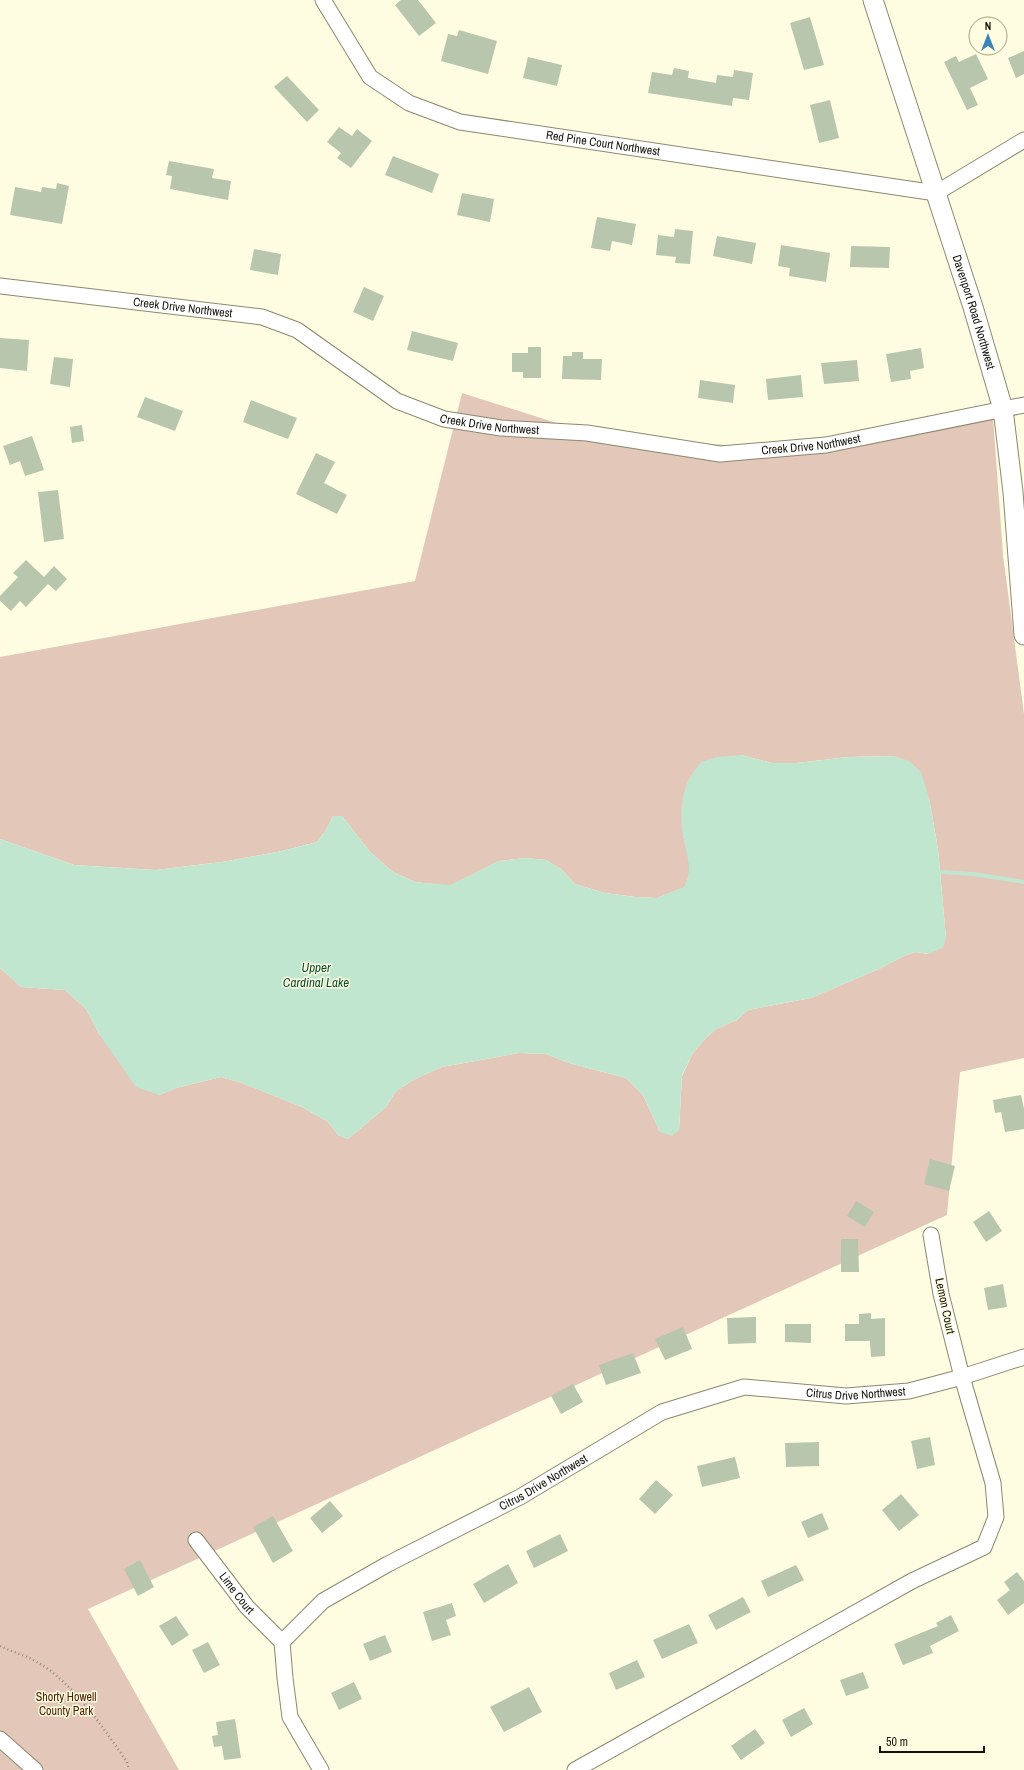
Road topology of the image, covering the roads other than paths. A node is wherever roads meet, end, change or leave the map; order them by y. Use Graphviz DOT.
graph roads {
  1 [pos="322,0"];
  2 [pos="873,0"];
  3 [pos="1024,140"];
  4 [pos="936,194"];
  5 [pos="0,286"];
  6 [pos="1024,405"];
  7 [pos="1003,409"];
  8 [pos="1024,635"];
  9 [pos="931,1235"];
  10 [pos="1024,1357"];
  11 [pos="962,1377"];
  12 [pos="196,1540"];
  13 [pos="282,1642"];
  14 [pos="0,1740"];
  15 [pos="35,1770"];
  16 [pos="321,1770"];
  17 [pos="575,1770"];
  1 -- 4 [label="street, Red Pine Court Northwest"];
  2 -- 4 [label="street, Davenport Road Northwest"];
  3 -- 4 [label="street"];
  4 -- 7 [label="street, Davenport Road Northwest"];
  5 -- 7 [label="street, Creek Drive Northwest"];
  6 -- 7 [label="street, Creek Drive Northwest"];
  7 -- 8 [label="street, Davenport Road Northwest"];
  9 -- 11 [label="street, Lemon Court"];
  10 -- 11 [label="street, Citrus Drive Northwest"];
  11 -- 13 [label="street, Citrus Drive Northwest"];
  11 -- 17 [label="street"];
  12 -- 13 [label="street, Lime Court"];
  13 -- 16 [label="street"];
  14 -- 15 [label="street"];
}
